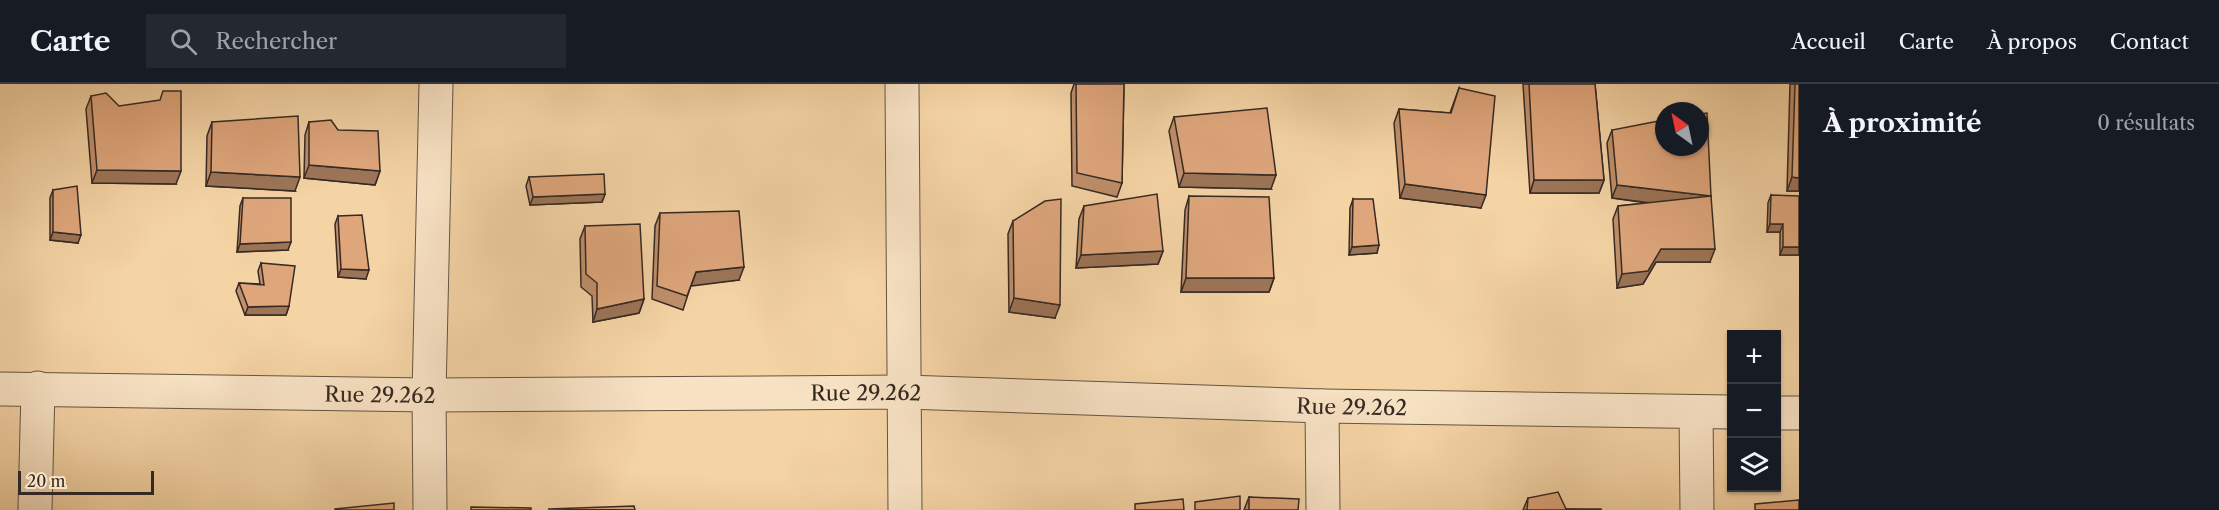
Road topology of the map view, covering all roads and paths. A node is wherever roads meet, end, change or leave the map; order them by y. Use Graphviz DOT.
graph roads {
  1 [pos="436,84"];
  2 [pos="902,84"];
  3 [pos="38,388"];
  4 [pos="0,389"];
  5 [pos="905,392"];
  6 [pos="429,395"];
  7 [pos="1322,406"];
  8 [pos="1696,412"];
  9 [pos="1727,412"];
  10 [pos="1781,413"];
  11 [pos="1799,413"];
  12 [pos="35,510"];
  13 [pos="430,510"];
  14 [pos="905,510"];
  15 [pos="1323,510"];
  16 [pos="1697,510"];
  1 -- 6 [label="street"];
  2 -- 5 [label="street"];
  3 -- 4 [label="street, Rue 29.262"];
  3 -- 6 [label="street, Rue 29.262"];
  3 -- 12 [label="street"];
  5 -- 6 [label="street, Rue 29.262"];
  5 -- 7 [label="street, Rue 29.262"];
  5 -- 14 [label="street"];
  6 -- 13 [label="street"];
  7 -- 8 [label="street, Rue 29.262"];
  7 -- 15 [label="street"];
  8 -- 9 [label="street, Rue 29.262"];
  8 -- 16 [label="street"];
  10 -- 11 [label="street"];
}
